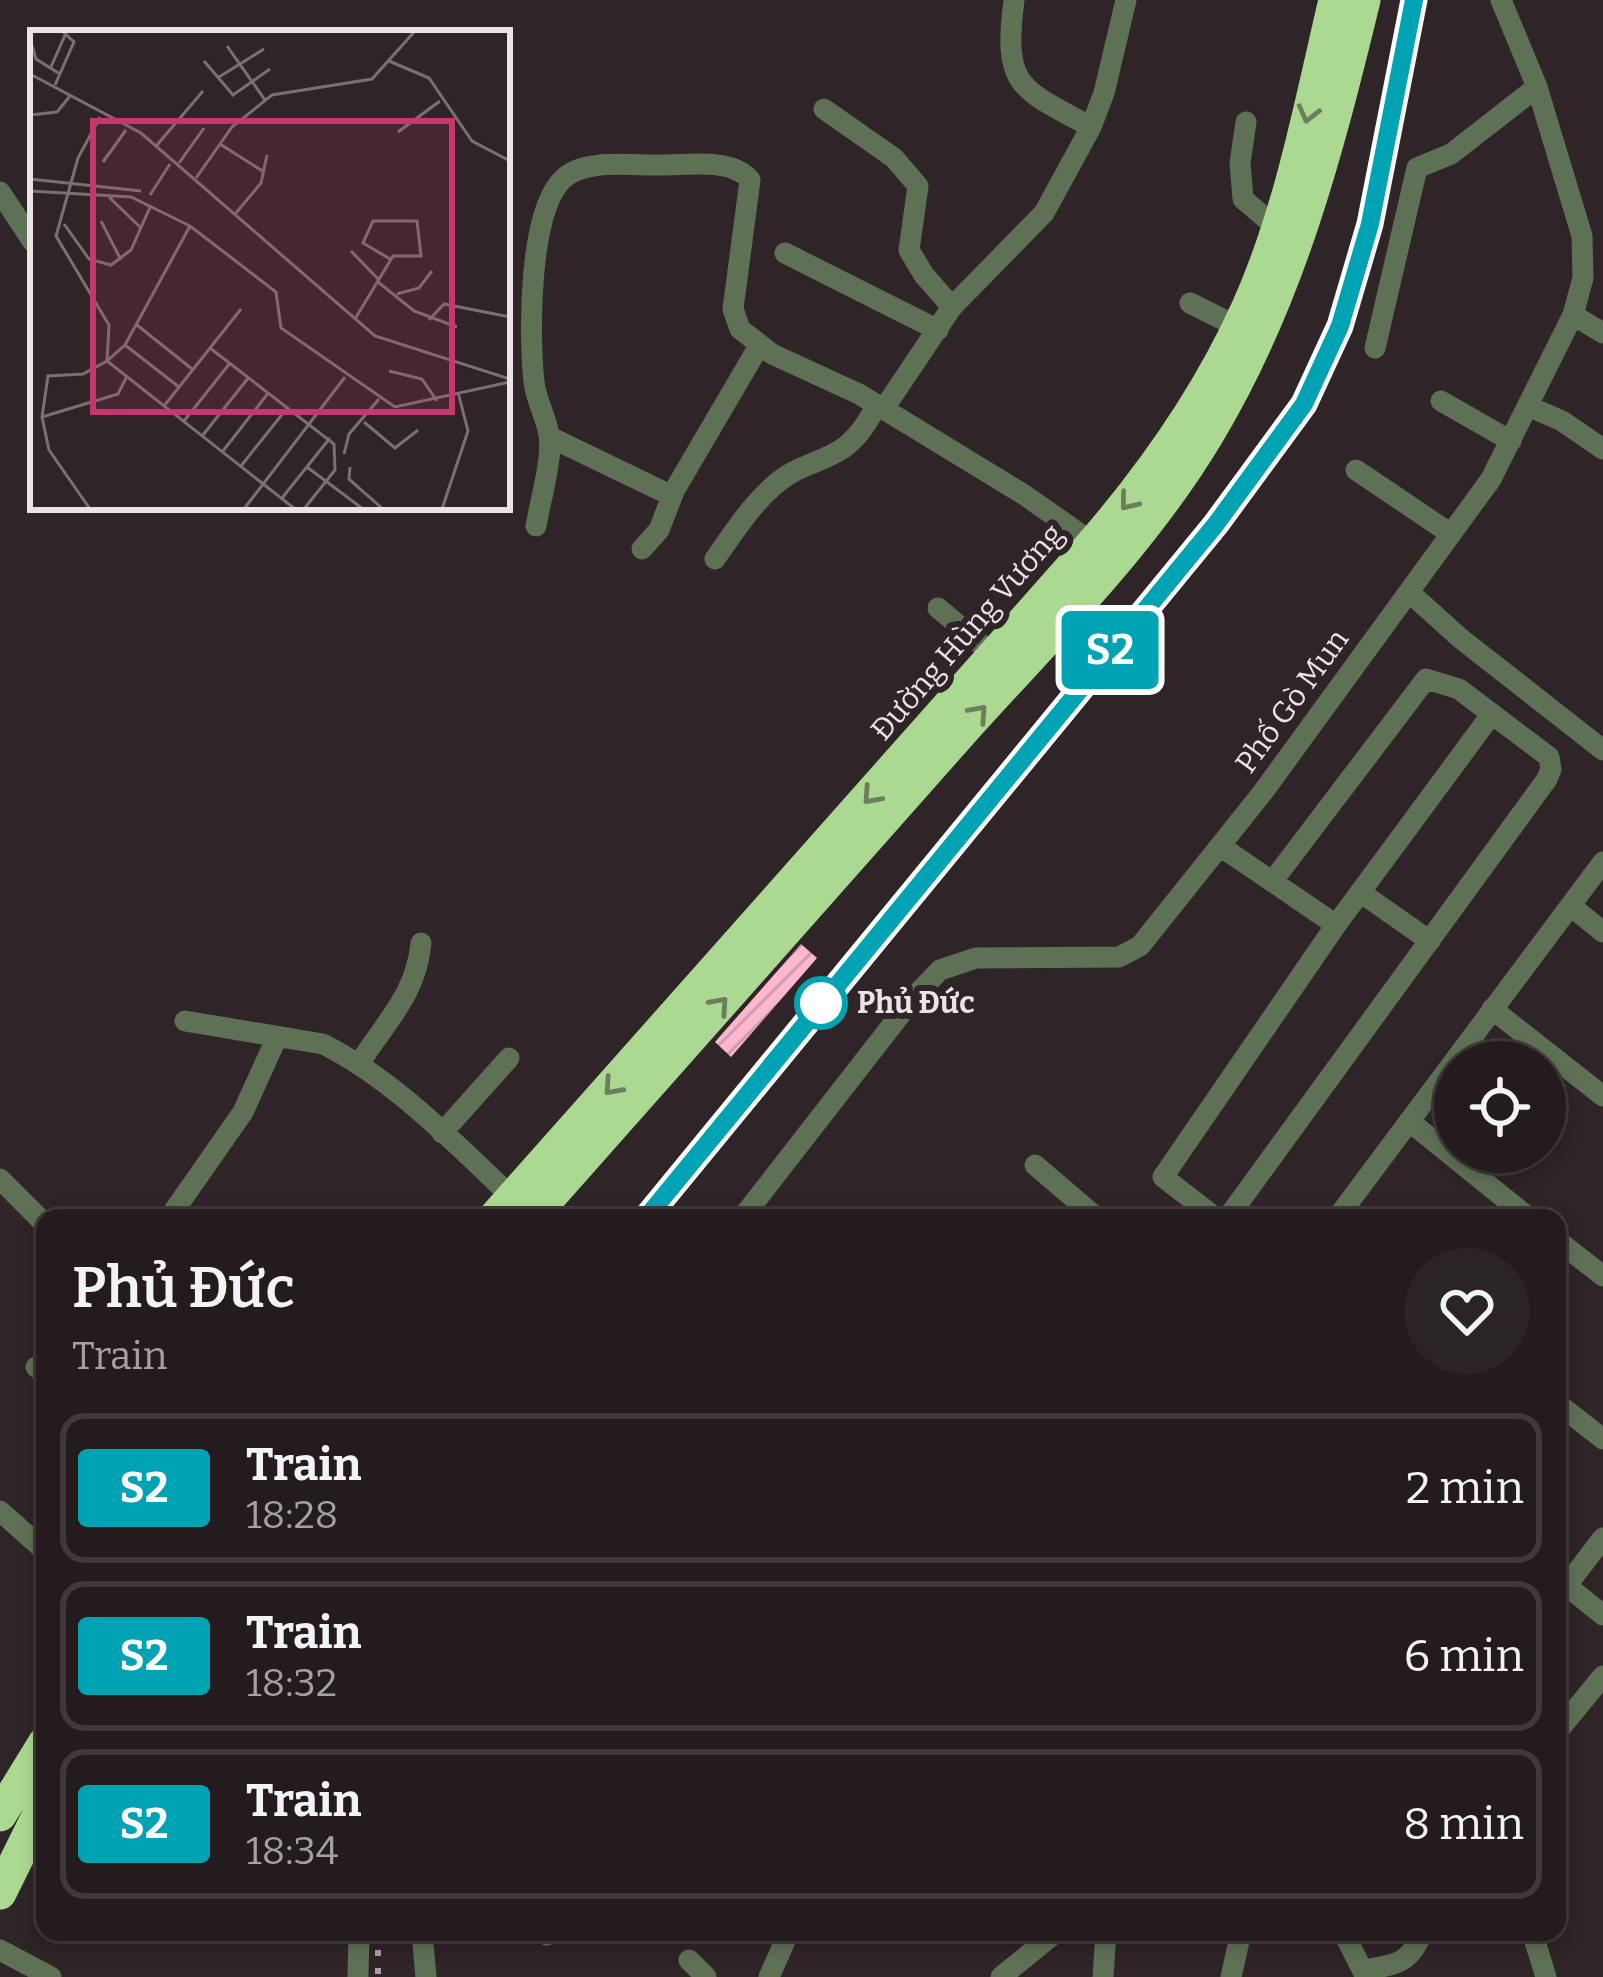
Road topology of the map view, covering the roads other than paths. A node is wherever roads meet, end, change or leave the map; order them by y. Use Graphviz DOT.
graph roads {
  1 [pos="1014,0"];
  2 [pos="1126,0"];
  3 [pos="1335,0"];
  4 [pos="1364,0"];
  5 [pos="1502,0"];
  6 [pos="1538,87"];
  7 [pos="824,110"];
  8 [pos="1246,122"];
  9 [pos="1091,127"];
  10 [pos="0,191"];
  11 [pos="1276,228"];
  12 [pos="30,237"];
  13 [pos="785,254"];
  14 [pos="1190,303"];
  15 [pos="952,307"];
  16 [pos="1573,315"];
  17 [pos="1238,327"];
  18 [pos="938,330"];
  19 [pos="1603,334"];
  20 [pos="759,346"];
  21 [pos="1375,348"];
  22 [pos="1441,401"];
  23 [pos="1528,406"];
  24 [pos="879,408"];
  25 [pos="550,437"];
  26 [pos="1511,441"];
  27 [pos="1603,449"];
  28 [pos="1356,470"];
  29 [pos="674,491"];
  30 [pos="536,526"];
  31 [pos="1451,534"];
  32 [pos="1093,543"];
  33 [pos="642,549"];
  34 [pos="715,559"];
  35 [pos="1409,592"];
  36 [pos="938,608"];
  37 [pos="994,656"];
  38 [pos="1492,715"];
  39 [pos="1603,750"];
  40 [pos="1220,846"];
  41 [pos="1603,862"];
  42 [pos="1272,882"];
  43 [pos="1360,892"];
  44 [pos="1570,907"];
  45 [pos="1336,925"];
  46 [pos="1603,932"];
  47 [pos="1430,941"];
  48 [pos="421,943"];
  49 [pos="1492,1009"];
  50 [pos="184,1022"];
  51 [pos="277,1037"];
  52 [pos="508,1058"];
  53 [pos="359,1064"];
  54 [pos="1603,1096"];
  55 [pos="1409,1121"];
  56 [pos="442,1133"];
  57 [pos="1035,1165"];
  58 [pos="0,1179"];
  59 [pos="175,1209"];
  60 [pos="510,1209"];
  61 [pos="514,1209"];
  62 [pos="514,1209"];
  63 [pos="749,1209"];
  64 [pos="1086,1209"];
  65 [pos="1206,1209"];
  66 [pos="1234,1209"];
  67 [pos="1344,1209"];
  68 [pos="1518,1209"];
  69 [pos="36,1215"];
  70 [pos="1566,1247"];
  71 [pos="1603,1276"];
  72 [pos="1566,1410"];
  73 [pos="1603,1439"];
  74 [pos="0,1510"];
  75 [pos="1603,1538"];
  76 [pos="36,1543"];
  77 [pos="1566,1580"];
  78 [pos="1566,1591"];
  79 [pos="1603,1616"];
  80 [pos="1603,1676"];
  81 [pos="1566,1721"];
  82 [pos="36,1758"];
  83 [pos="20,1787"];
  84 [pos="0,1815"];
  85 [pos="0,1893"];
  86 [pos="358,1941"];
  87 [pos="423,1941"];
  88 [pos="785,1941"];
  89 [pos="1045,1941"];
  90 [pos="1105,1941"];
  91 [pos="1238,1941"];
  92 [pos="1348,1941"];
  93 [pos="1418,1941"];
  94 [pos="1535,1941"];
  95 [pos="0,1950"];
  96 [pos="689,1960"];
  97 [pos="1365,1974"];
  98 [pos="1103,1976"];
  99 [pos="50,1977"];
  100 [pos="358,1977"];
  101 [pos="426,1977"];
  102 [pos="706,1977"];
  103 [pos="769,1977"];
  104 [pos="1001,1977"];
  105 [pos="1231,1977"];
  106 [pos="1546,1977"];
  1 -- 9 [label="street"];
  2 -- 9 [label="street"];
  3 -- 11 [label="highway, Đường Hùng Vương, one-way"];
  61 -- 4 [label="highway, Đường Hùng Vương, one-way"];
  5 -- 6 [label="street, Phố Gò Mun"];
  6 -- 16 [label="street, Phố Gò Mun"];
  6 -- 21 [label="street"];
  7 -- 15 [label="street"];
  8 -- 11 [label="street"];
  9 -- 15 [label="street"];
  10 -- 12 [label="street"];
  11 -- 17 [label="highway, Đường Hùng Vương"];
  13 -- 18 [label="street"];
  14 -- 17 [label="street"];
  15 -- 18 [label="street"];
  16 -- 19 [label="street"];
  16 -- 23 [label="street, Phố Gò Mun"];
  17 -- 32 [label="highway, Đường Hùng Vương, one-way"];
  18 -- 24 [label="street"];
  20 -- 24 [label="street"];
  20 -- 25 [label="street"];
  20 -- 29 [label="street"];
  22 -- 26 [label="street"];
  23 -- 26 [label="street, Phố Gò Mun"];
  23 -- 27 [label="street"];
  24 -- 32 [label="street"];
  24 -- 34 [label="street"];
  25 -- 29 [label="street"];
  25 -- 30 [label="street"];
  26 -- 31 [label="street, Phố Gò Mun"];
  28 -- 31 [label="street"];
  29 -- 33 [label="street"];
  31 -- 35 [label="street, Phố Gò Mun"];
  32 -- 37 [label="highway, Đường Hùng Vương"];
  35 -- 39 [label="street"];
  35 -- 40 [label="street, Phố Gò Mun"];
  36 -- 37 [label="street"];
  37 -- 62 [label="highway, Đường Hùng Vương, one-way"];
  38 -- 42 [label="street"];
  38 -- 43 [label="street"];
  38 -- 47 [label="street"];
  40 -- 42 [label="street"];
  40 -- 63 [label="street, Phố Gò Mun"];
  41 -- 44 [label="street"];
  42 -- 45 [label="street"];
  43 -- 45 [label="street"];
  43 -- 47 [label="street"];
  44 -- 46 [label="street"];
  44 -- 49 [label="street"];
  45 -- 65 [label="street"];
  47 -- 66 [label="street"];
  48 -- 53 [label="street"];
  49 -- 54 [label="street"];
  49 -- 55 [label="street"];
  50 -- 51 [label="street"];
  51 -- 53 [label="street"];
  51 -- 59 [label="street"];
  52 -- 56 [label="street"];
  53 -- 56 [label="street"];
  55 -- 67 [label="street"];
  55 -- 68 [label="street"];
  56 -- 60 [label="street"];
  57 -- 64 [label="street"];
  58 -- 69 [label="street"];
  70 -- 71 [label="street"];
  72 -- 73 [label="street"];
  74 -- 76 [label="street"];
  75 -- 77 [label="street"];
  78 -- 79 [label="street"];
  80 -- 81 [label="street"];
  82 -- 83 [label="highway"];
  83 -- 84 [label="highway"];
  83 -- 85 [label="highway"];
  86 -- 100 [label="street"];
  87 -- 101 [label="street"];
  88 -- 103 [label="street"];
  89 -- 104 [label="street"];
  90 -- 98 [label="street"];
  91 -- 105 [label="street"];
  92 -- 97 [label="street"];
  93 -- 97 [label="street"];
  94 -- 106 [label="street"];
  95 -- 99 [label="street"];
  96 -- 102 [label="street"];
}
